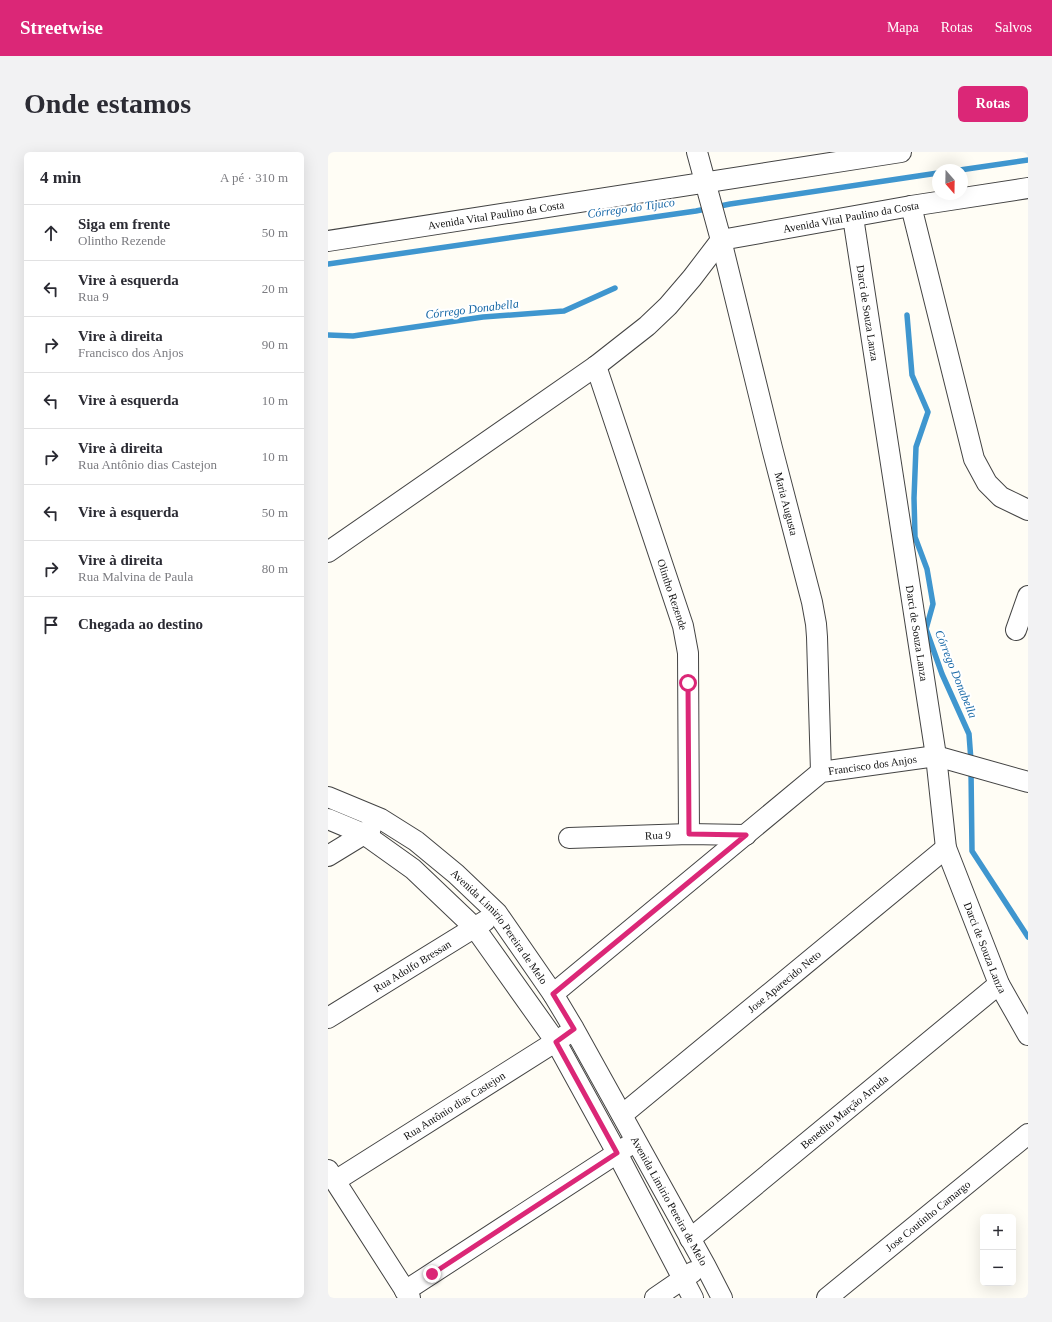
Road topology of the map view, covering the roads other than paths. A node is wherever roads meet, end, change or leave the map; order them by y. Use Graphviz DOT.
graph roads {
  1 [pos="697,152"];
  2 [pos="901,152"];
  3 [pos="1028,188"];
  4 [pos="706,189"];
  5 [pos="911,206"];
  6 [pos="853,217"];
  7 [pos="719,234"];
  8 [pos="328,241"];
  9 [pos="596,366"];
  10 [pos="1028,510"];
  11 [pos="328,552"];
  12 [pos="1028,596"];
  13 [pos="1016,630"];
  14 [pos="936,756"];
  15 [pos="821,772"];
  16 [pos="1028,782"];
  17 [pos="328,797"];
  18 [pos="328,819"];
  19 [pos="381,819"];
  20 [pos="364,834"];
  21 [pos="689,834"];
  22 [pos="746,835"];
  23 [pos="569,838"];
  24 [pos="946,848"];
  25 [pos="328,856"];
  26 [pos="496,913"];
  27 [pos="475,928"];
  28 [pos="999,984"];
  29 [pos="553,994"];
  30 [pos="328,1018"];
  31 [pos="574,1029"];
  32 [pos="1028,1035"];
  33 [pos="556,1042"];
  34 [pos="622,1115"];
  35 [pos="1028,1134"];
  36 [pos="636,1140"];
  37 [pos="617,1153"];
  38 [pos="331,1176"];
  39 [pos="690,1239"];
  40 [pos="705,1265"];
  41 [pos="683,1279"];
  42 [pos="408,1295"];
  43 [pos="655,1298"];
  44 [pos="693,1298"];
  45 [pos="722,1298"];
  46 [pos="827,1298"];
  1 -- 4 [label="street, Maria Augusta"];
  2 -- 4 [label="street, Avenida Vital Paulino da Costa"];
  3 -- 5 [label="street, Avenida Vital Paulino da Costa"];
  4 -- 7 [label="street, Maria Augusta"];
  4 -- 8 [label="street, Avenida Vital Paulino da Costa"];
  5 -- 6 [label="street, Avenida Vital Paulino da Costa"];
  5 -- 10 [label="street"];
  6 -- 7 [label="street, Avenida Vital Paulino da Costa"];
  6 -- 14 [label="street, Darci de Souza Lanza"];
  7 -- 9 [label="street"];
  7 -- 15 [label="street, Maria Augusta"];
  9 -- 11 [label="street"];
  9 -- 21 [label="street, Olintho Rezende"];
  12 -- 13 [label="street"];
  14 -- 15 [label="street, Francisco dos Anjos"];
  14 -- 16 [label="street"];
  14 -- 24 [label="street, Darci de Souza Lanza"];
  15 -- 22 [label="street, Francisco dos Anjos"];
  17 -- 19 [label="street, Avenida Limirio Pereira de Melo"];
  18 -- 20 [label="street, Avenida Limirio Pereira de Melo"];
  19 -- 20 [label="street"];
  19 -- 26 [label="street, Avenida Limirio Pereira de Melo"];
  20 -- 25 [label="street"];
  20 -- 27 [label="street, Avenida Limirio Pereira de Melo"];
  21 -- 22 [label="street, Rua 9"];
  21 -- 23 [label="street, Rua 9"];
  22 -- 29 [label="street, Francisco dos Anjos"];
  24 -- 28 [label="street, Darci de Souza Lanza"];
  24 -- 34 [label="street, Jose Aparecido Neto"];
  26 -- 27 [label="street, Rua Adolfo Bressan"];
  26 -- 29 [label="street, Avenida Limirio Pereira de Melo"];
  27 -- 30 [label="street, Rua Adolfo Bressan"];
  27 -- 33 [label="street, Avenida Limirio Pereira de Melo"];
  28 -- 32 [label="street, Darci de Souza Lanza"];
  28 -- 39 [label="street, Benedito Marção Arruda"];
  29 -- 31 [label="street, Avenida Limirio Pereira de Melo"];
  31 -- 33 [label="street, Rua Antônio dias Castejon"];
  31 -- 34 [label="street, Avenida Limirio Pereira de Melo"];
  33 -- 37 [label="street, Avenida Limirio Pereira de Melo"];
  33 -- 38 [label="street, Rua Antônio dias Castejon"];
  34 -- 36 [label="street, Avenida Limirio Pereira de Melo"];
  35 -- 46 [label="street, Jose Coutinho Camargo"];
  36 -- 37 [label="street"];
  36 -- 39 [label="street, Avenida Limirio Pereira de Melo"];
  37 -- 41 [label="street, Avenida Limirio Pereira de Melo"];
  37 -- 42 [label="street"];
  38 -- 42 [label="street"];
  39 -- 40 [label="street, Avenida Limirio Pereira de Melo"];
  40 -- 41 [label="street"];
  40 -- 45 [label="street, Avenida Limirio Pereira de Melo"];
  41 -- 43 [label="street"];
  41 -- 44 [label="street, Avenida Limirio Pereira de Melo"];
}
